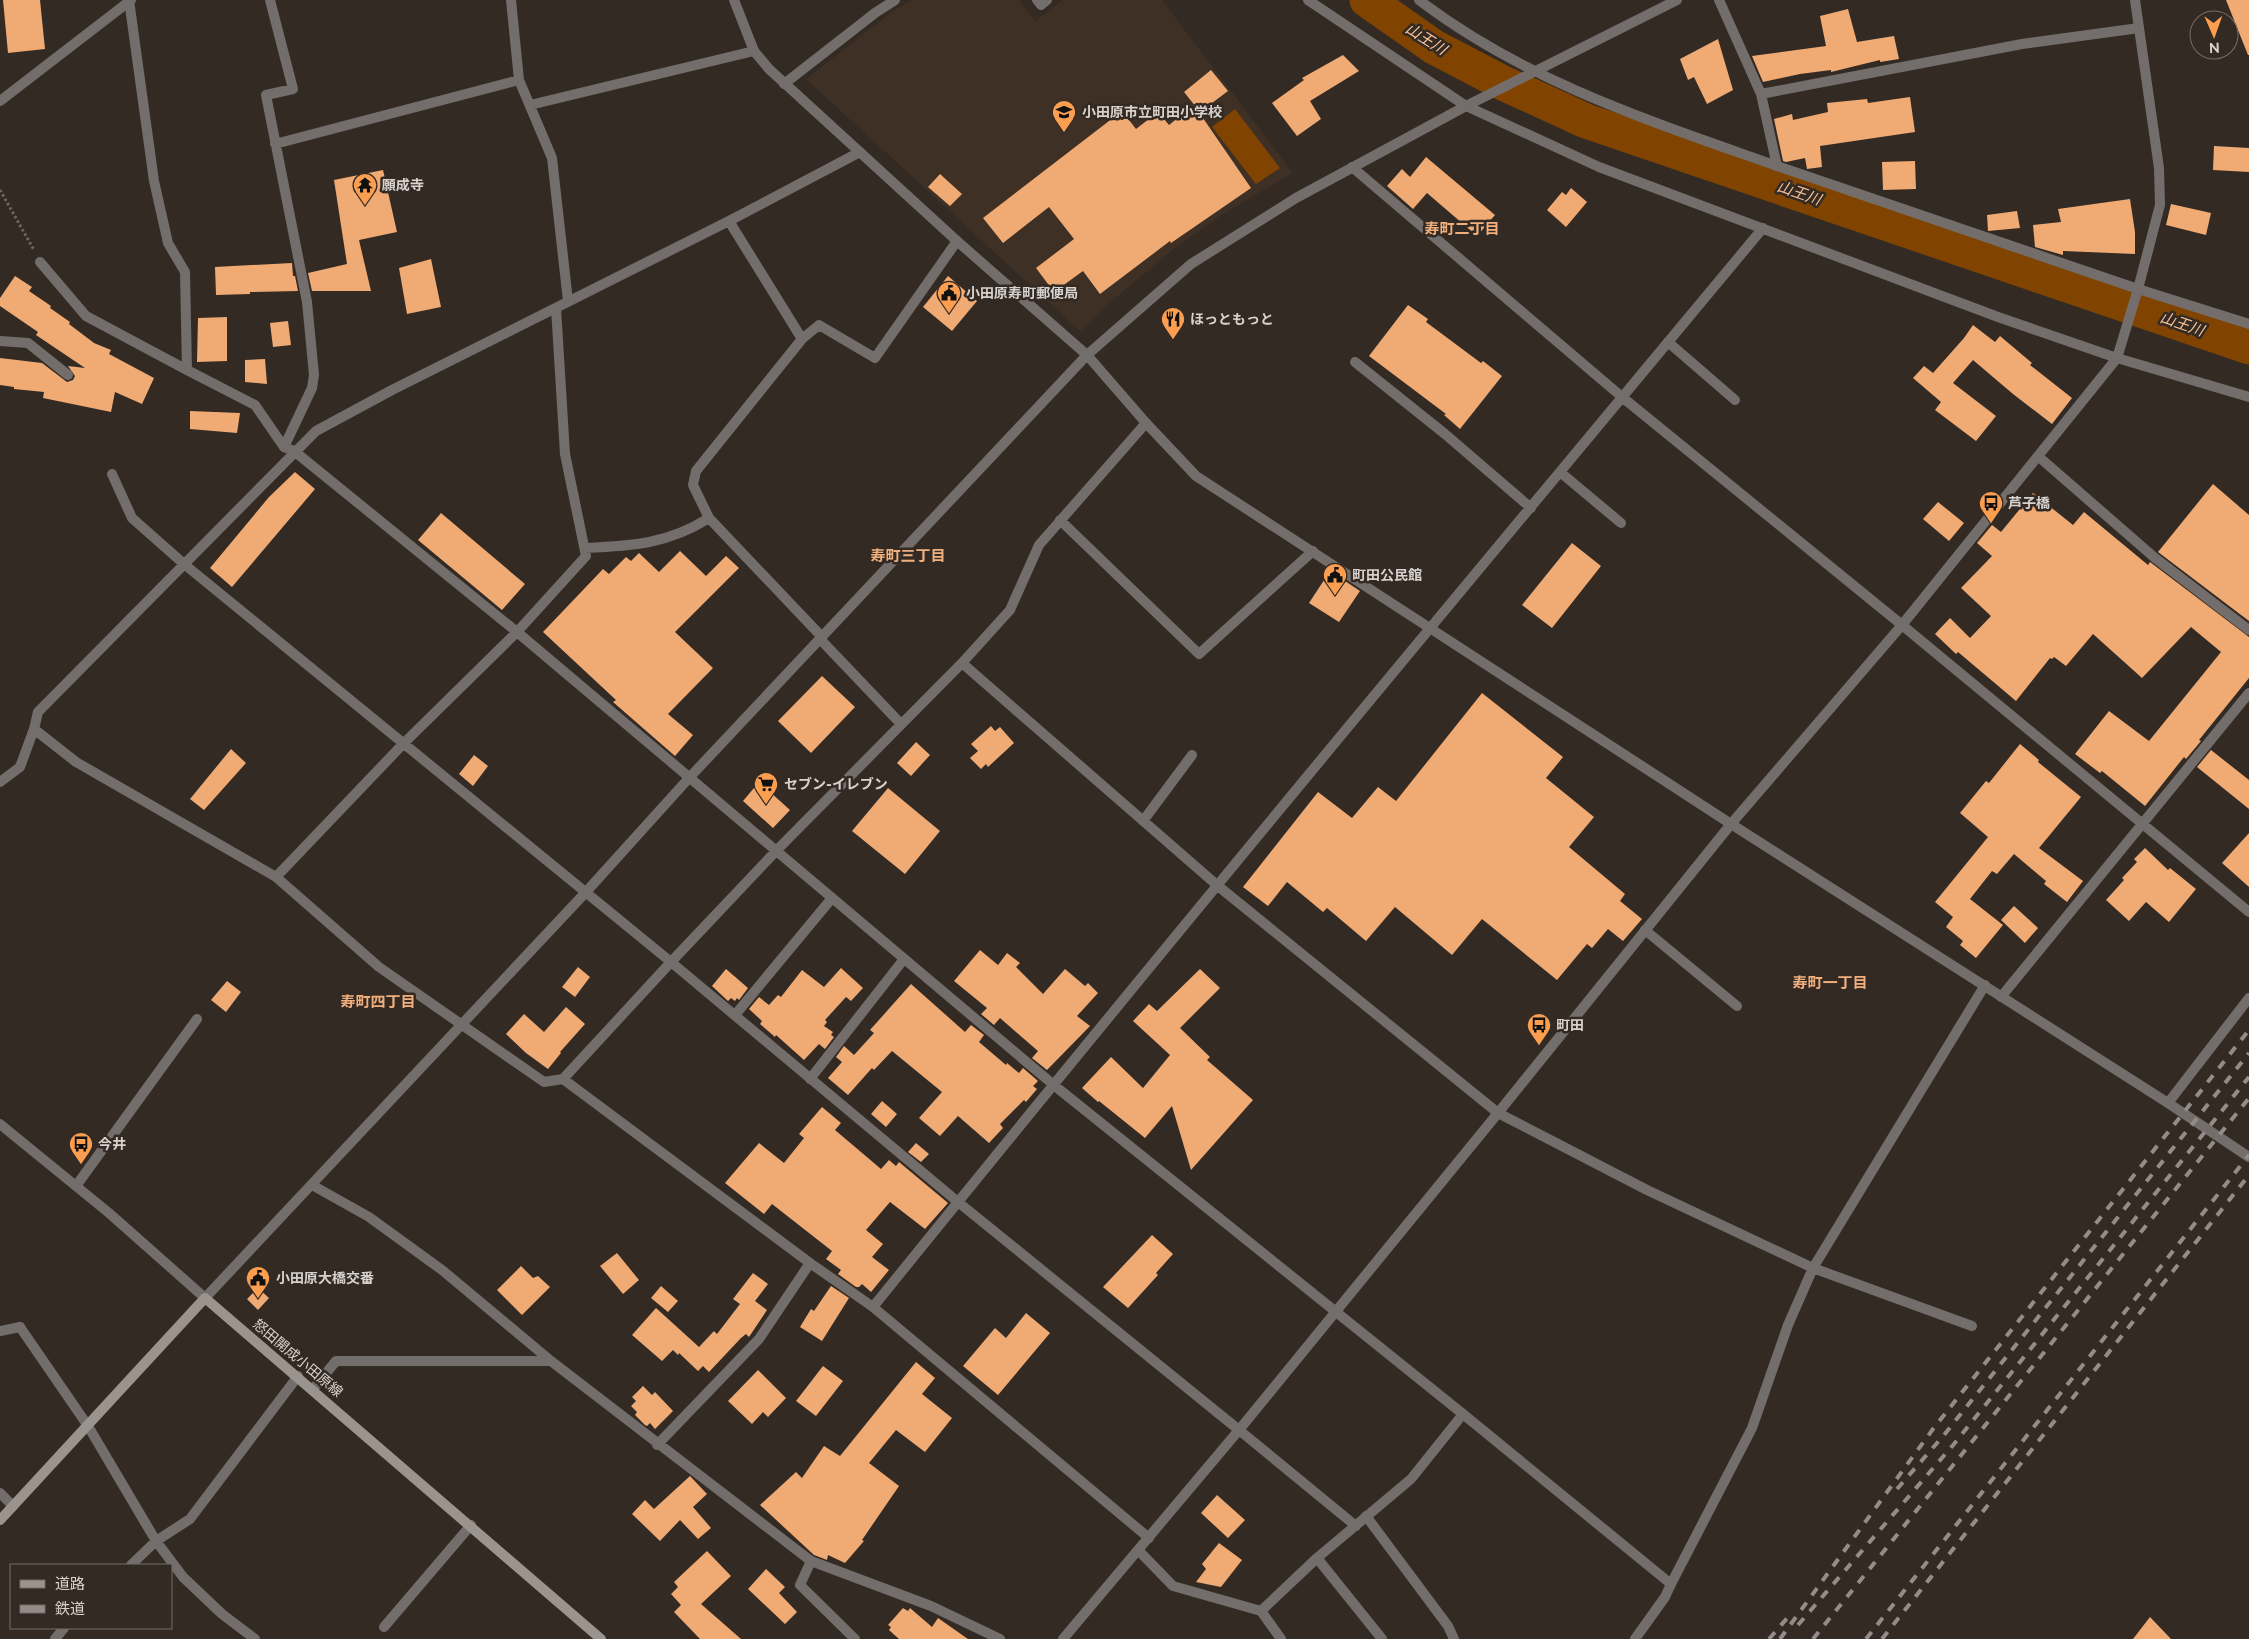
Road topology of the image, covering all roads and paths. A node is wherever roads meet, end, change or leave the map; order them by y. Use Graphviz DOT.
graph roads {
  1 [pos="130,0"];
  2 [pos="270,0"];
  3 [pos="511,0"];
  4 [pos="734,0"];
  5 [pos="895,0"];
  6 [pos="1037,0"];
  7 [pos="1047,0"];
  8 [pos="1308,0"];
  9 [pos="1419,0"];
  10 [pos="1677,0"];
  11 [pos="1719,0"];
  12 [pos="2135,0"];
  13 [pos="2139,28"];
  14 [pos="754,51"];
  15 [pos="1533,72"];
  16 [pos="519,80"];
  17 [pos="784,84"];
  18 [pos="1761,94"];
  19 [pos="0,101"];
  20 [pos="530,105"];
  21 [pos="1466,106"];
  22 [pos="275,144"];
  23 [pos="860,152"];
  24 [pos="1777,166"];
  25 [pos="1352,167"];
  26 [pos="0,190"];
  27 [pos="729,221"];
  28 [pos="1763,228"];
  29 [pos="957,242"];
  30 [pos="40,262"];
  31 [pos="2138,289"];
  32 [pos="568,301"];
  33 [pos="556,308"];
  34 [pos="2249,324"];
  35 [pos="802,339"];
  36 [pos="0,341"];
  37 [pos="1668,342"];
  38 [pos="1086,355"];
  39 [pos="2117,358"];
  40 [pos="1355,362"];
  41 [pos="187,370"];
  42 [pos="68,375"];
  43 [pos="1622,397"];
  44 [pos="2249,397"];
  45 [pos="1735,400"];
  46 [pos="1146,423"];
  47 [pos="284,447"];
  48 [pos="294,451"];
  49 [pos="2039,457"];
  50 [pos="1560,472"];
  51 [pos="112,474"];
  52 [pos="1532,508"];
  53 [pos="709,518"];
  54 [pos="1060,520"];
  55 [pos="1621,523"];
  56 [pos="585,548"];
  57 [pos="1313,551"];
  58 [pos="184,564"];
  59 [pos="1902,625"];
  60 [pos="1430,627"];
  61 [pos="2249,630"];
  62 [pos="517,632"];
  63 [pos="821,638"];
  64 [pos="962,663"];
  65 [pos="2249,693"];
  66 [pos="901,724"];
  67 [pos="34,729"];
  68 [pos="404,743"];
  69 [pos="1192,755"];
  70 [pos="689,778"];
  71 [pos="0,782"];
  72 [pos="1143,821"];
  73 [pos="1730,824"];
  74 [pos="2142,825"];
  75 [pos="776,851"];
  76 [pos="276,877"];
  77 [pos="1218,886"];
  78 [pos="586,892"];
  79 [pos="832,898"];
  80 [pos="2249,912"];
  81 [pos="1645,930"];
  82 [pos="904,959"];
  83 [pos="671,962"];
  84 [pos="1985,985"];
  85 [pos="2001,997"];
  86 [pos="2249,998"];
  87 [pos="1737,1006"];
  88 [pos="735,1015"];
  89 [pos="196,1019"];
  90 [pos="462,1025"];
  91 [pos="810,1079"];
  92 [pos="563,1080"];
  93 [pos="1055,1086"];
  94 [pos="2168,1103"];
  95 [pos="1498,1113"];
  96 [pos="0,1124"];
  97 [pos="2249,1157"];
  98 [pos="312,1185"];
  99 [pos="76,1186"];
  100 [pos="958,1202"];
  101 [pos="810,1264"];
  102 [pos="1813,1268"];
  103 [pos="205,1298"];
  104 [pos="873,1307"];
  105 [pos="1335,1311"];
  106 [pos="1972,1326"];
  107 [pos="0,1332"];
  108 [pos="551,1361"];
  109 [pos="298,1376"];
  110 [pos="313,1389"];
  111 [pos="1463,1414"];
  112 [pos="88,1426"];
  113 [pos="1239,1430"];
  114 [pos="657,1444"];
  115 [pos="0,1493"];
  116 [pos="13,1506"];
  117 [pos="1366,1516"];
  118 [pos="0,1520"];
  119 [pos="471,1525"];
  120 [pos="1356,1526"];
  121 [pos="1149,1538"];
  122 [pos="156,1542"];
  123 [pos="1139,1551"];
  124 [pos="1317,1558"];
  125 [pos="811,1561"];
  126 [pos="131,1564"];
  127 [pos="1671,1584"];
  128 [pos="1261,1611"];
  129 [pos="384,1627"];
  130 [pos="63,1629"];
  131 [pos="55,1639"];
  132 [pos="255,1639"];
  133 [pos="601,1639"];
  134 [pos="855,1639"];
  135 [pos="1000,1639"];
  136 [pos="1063,1639"];
  137 [pos="1280,1639"];
  138 [pos="1382,1639"];
  139 [pos="1454,1639"];
  140 [pos="1635,1639"];
  1 -- 19 [label="street"];
  1 -- 41 [label="street"];
  2 -- 22 [label="street"];
  3 -- 16 [label="street"];
  4 -- 14 [label="street"];
  5 -- 17 [label="street"];
  6 -- 7 [label="street"];
  8 -- 21 [label="street"];
  9 -- 15 [label="street"];
  10 -- 15 [label="street"];
  11 -- 18 [label="street"];
  12 -- 13 [label="street"];
  13 -- 18 [label="street"];
  13 -- 31 [label="street"];
  14 -- 17 [label="street"];
  14 -- 20 [label="street"];
  15 -- 21 [label="street"];
  15 -- 24 [label="street"];
  16 -- 20 [label="street"];
  16 -- 22 [label="street"];
  17 -- 23 [label="street"];
  18 -- 24 [label="street"];
  20 -- 32 [label="street"];
  21 -- 25 [label="street"];
  21 -- 28 [label="street"];
  22 -- 47 [label="street"];
  23 -- 27 [label="street"];
  23 -- 29 [label="street"];
  24 -- 31 [label="street"];
  25 -- 38 [label="street"];
  25 -- 43 [label="street"];
  26 -- 30 [label="path"];
  27 -- 32 [label="street"];
  27 -- 35 [label="street"];
  28 -- 37 [label="street"];
  28 -- 39 [label="street"];
  29 -- 35 [label="street"];
  29 -- 38 [label="street"];
  30 -- 41 [label="street"];
  31 -- 34 [label="street"];
  31 -- 39 [label="street"];
  32 -- 33 [label="street"];
  33 -- 48 [label="street"];
  33 -- 56 [label="street"];
  35 -- 53 [label="street"];
  36 -- 42 [label="street"];
  37 -- 43 [label="street"];
  37 -- 45 [label="street"];
  38 -- 46 [label="street"];
  38 -- 63 [label="street"];
  39 -- 44 [label="street"];
  39 -- 49 [label="street"];
  40 -- 52 [label="street"];
  41 -- 47 [label="street"];
  43 -- 50 [label="street"];
  43 -- 59 [label="street"];
  46 -- 54 [label="street"];
  46 -- 57 [label="street"];
  47 -- 48 [label="street"];
  48 -- 58 [label="street"];
  48 -- 62 [label="street"];
  49 -- 59 [label="street"];
  49 -- 61 [label="street"];
  50 -- 52 [label="street"];
  50 -- 55 [label="street"];
  51 -- 58 [label="street"];
  52 -- 60 [label="street"];
  53 -- 56 [label="street"];
  53 -- 63 [label="street"];
  54 -- 57 [label="street"];
  54 -- 64 [label="street"];
  56 -- 62 [label="street"];
  57 -- 60 [label="street"];
  58 -- 67 [label="street"];
  58 -- 68 [label="street"];
  59 -- 73 [label="street"];
  59 -- 74 [label="street"];
  60 -- 73 [label="street"];
  60 -- 77 [label="street"];
  62 -- 68 [label="street"];
  62 -- 70 [label="street"];
  63 -- 66 [label="street"];
  63 -- 70 [label="street"];
  64 -- 66 [label="street"];
  64 -- 72 [label="street"];
  65 -- 74 [label="street"];
  66 -- 75 [label="street"];
  67 -- 71 [label="street"];
  67 -- 76 [label="street"];
  68 -- 76 [label="street"];
  68 -- 78 [label="street"];
  69 -- 72 [label="street"];
  70 -- 75 [label="street"];
  70 -- 78 [label="street"];
  72 -- 77 [label="street"];
  73 -- 81 [label="street"];
  73 -- 84 [label="street"];
  74 -- 80 [label="street"];
  74 -- 85 [label="street"];
  75 -- 79 [label="street"];
  75 -- 83 [label="street"];
  76 -- 90 [label="street"];
  77 -- 93 [label="street"];
  77 -- 95 [label="street"];
  78 -- 83 [label="street"];
  78 -- 90 [label="street"];
  79 -- 82 [label="street"];
  79 -- 88 [label="street"];
  81 -- 87 [label="street"];
  81 -- 95 [label="street"];
  82 -- 91 [label="street"];
  82 -- 93 [label="street"];
  83 -- 88 [label="street"];
  83 -- 92 [label="street"];
  84 -- 85 [label="street"];
  84 -- 102 [label="street"];
  85 -- 94 [label="street"];
  86 -- 94 [label="street"];
  88 -- 91 [label="street"];
  89 -- 99 [label="street"];
  90 -- 92 [label="street"];
  90 -- 98 [label="street"];
  91 -- 100 [label="street"];
  92 -- 101 [label="street"];
  93 -- 100 [label="street"];
  93 -- 105 [label="street"];
  94 -- 97 [label="street"];
  95 -- 102 [label="street"];
  95 -- 105 [label="street"];
  96 -- 99 [label="street"];
  98 -- 103 [label="street"];
  98 -- 108 [label="street"];
  99 -- 103 [label="street"];
  100 -- 104 [label="street"];
  100 -- 113 [label="street"];
  101 -- 104 [label="street"];
  101 -- 114 [label="street"];
  102 -- 106 [label="street"];
  102 -- 127 [label="street"];
  103 -- 109 [label="main road, 怒田開成小田原線"];
  103 -- 112 [label="main road"];
  104 -- 121 [label="street"];
  105 -- 111 [label="street"];
  105 -- 113 [label="street"];
  107 -- 112 [label="street"];
  108 -- 110 [label="street"];
  108 -- 114 [label="street"];
  109 -- 110 [label="main road, 怒田開成小田原線"];
  109 -- 122 [label="street"];
  110 -- 119 [label="main road, 怒田開成小田原線"];
  111 -- 117 [label="street"];
  111 -- 127 [label="street"];
  112 -- 116 [label="main road"];
  112 -- 122 [label="street"];
  113 -- 120 [label="street"];
  113 -- 121 [label="street"];
  114 -- 125 [label="street"];
  115 -- 116 [label="street"];
  116 -- 118 [label="main road"];
  117 -- 120 [label="street"];
  117 -- 139 [label="street"];
  119 -- 129 [label="street"];
  119 -- 133 [label="main road, 怒田開成小田原線"];
  120 -- 124 [label="street"];
  121 -- 123 [label="street"];
  122 -- 126 [label="street"];
  122 -- 132 [label="street"];
  123 -- 128 [label="street"];
  123 -- 136 [label="street"];
  124 -- 128 [label="street"];
  124 -- 138 [label="street"];
  125 -- 134 [label="street"];
  125 -- 135 [label="street"];
  127 -- 140 [label="street"];
  128 -- 137 [label="street"];
  130 -- 131 [label="street"];
}
